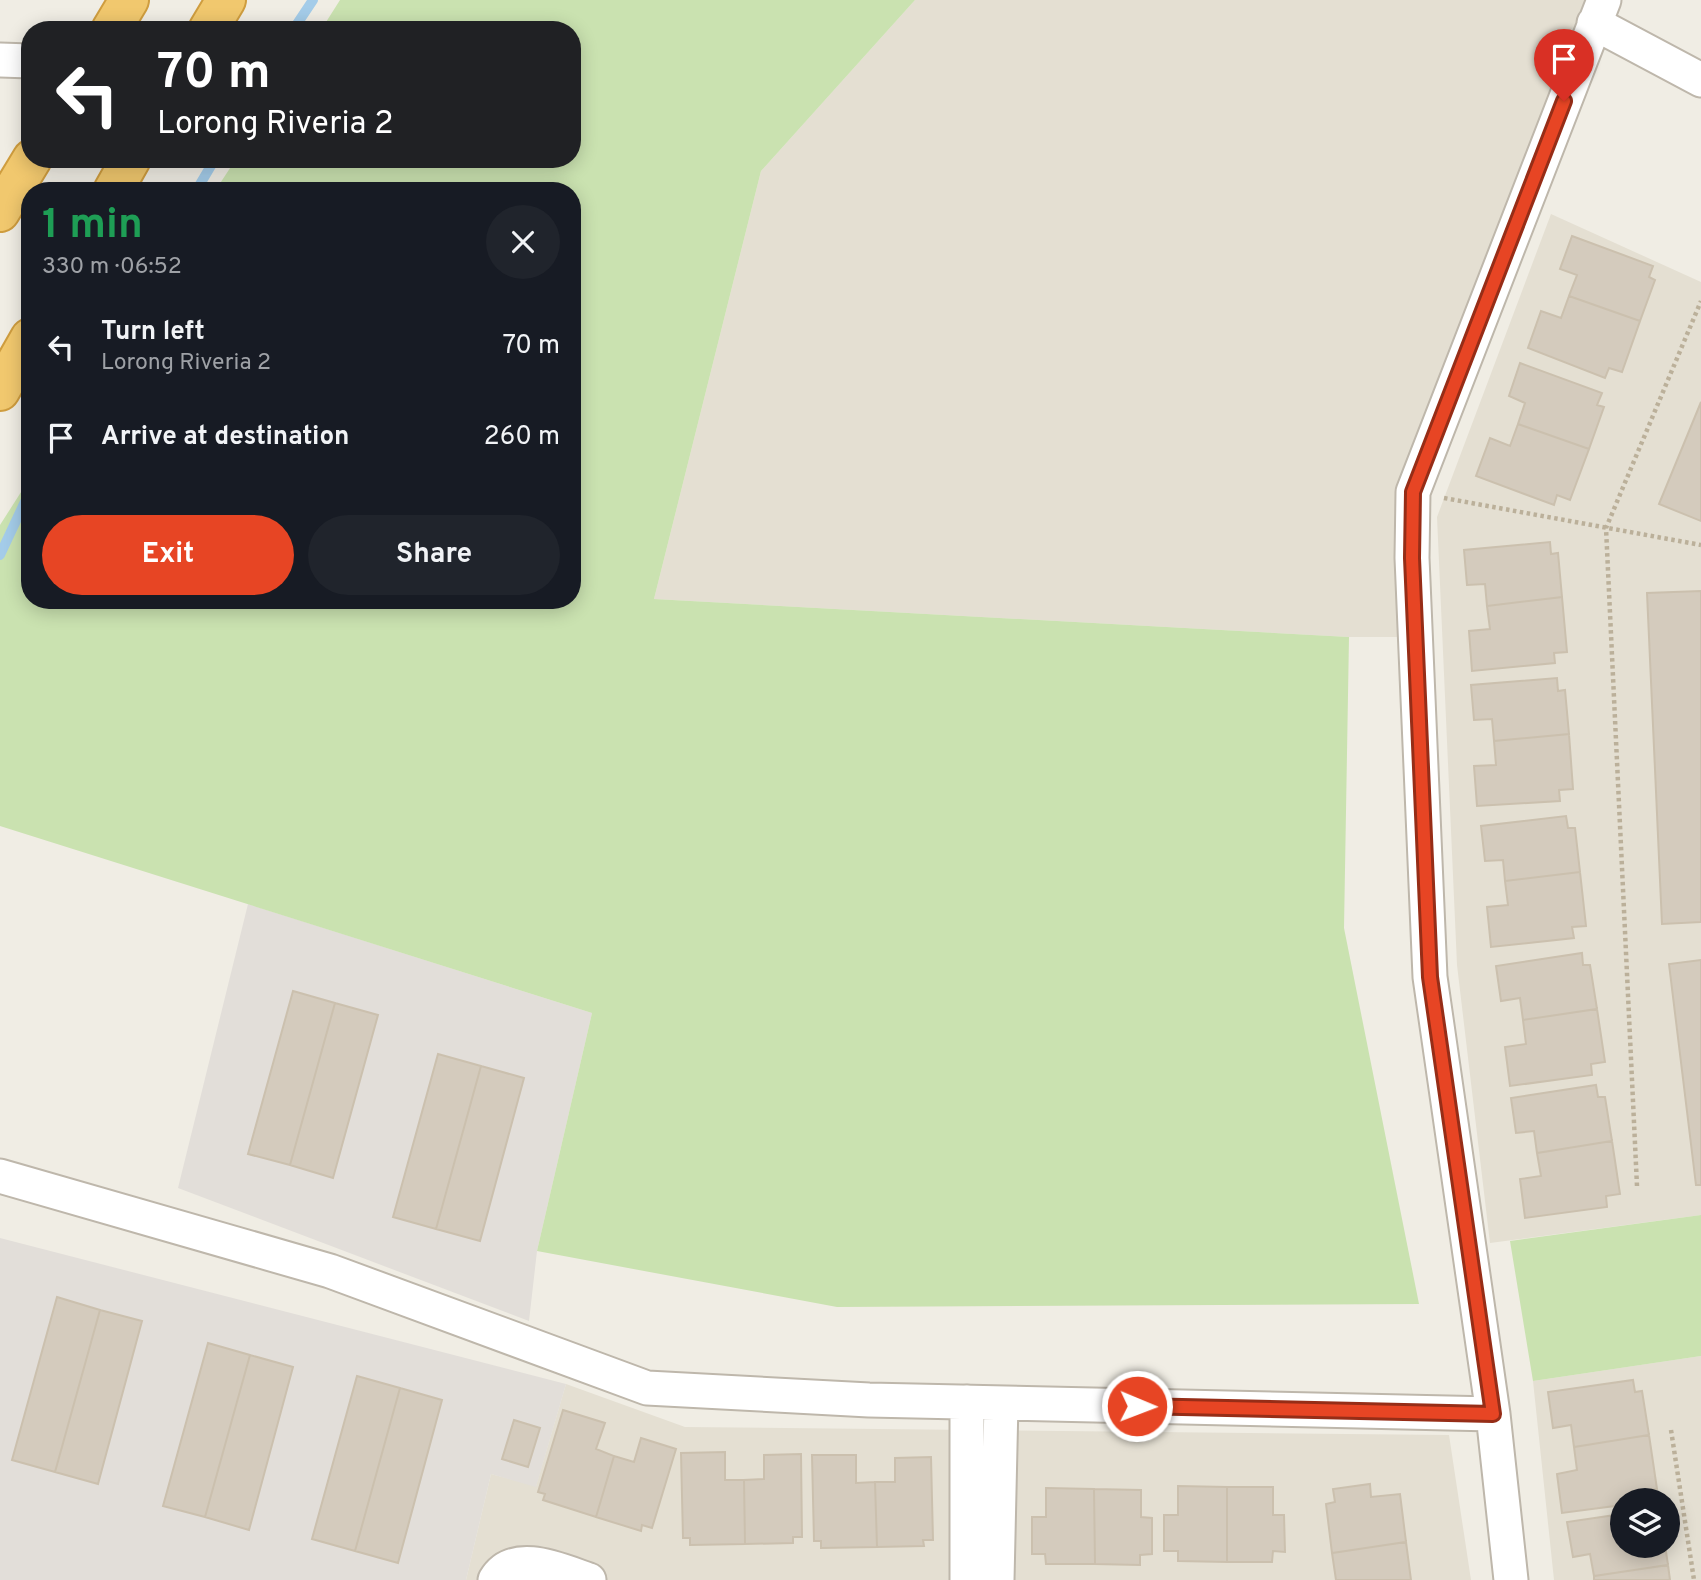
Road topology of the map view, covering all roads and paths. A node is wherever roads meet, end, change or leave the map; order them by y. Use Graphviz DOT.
graph roads {
  1 [pos="129,0"];
  2 [pos="226,0"];
  3 [pos="1599,12"];
  4 [pos="116,21"];
  5 [pos="213,21"];
  6 [pos="0,60"];
  7 [pos="21,61"];
  8 [pos="1701,80"];
  9 [pos="27,168"];
  10 [pos="0,212"];
  11 [pos="1701,301"];
  12 [pos="21,354"];
  13 [pos="0,391"];
  14 [pos="1413,492"];
  15 [pos="1605,528"];
  16 [pos="1701,545"];
  17 [pos="0,1176"];
  18 [pos="1637,1186"];
  19 [pos="967,1402"];
  20 [pos="1001,1403"];
  21 [pos="1493,1414"];
  22 [pos="1671,1430"];
  23 [pos="495,1580"];
  24 [pos="589,1580"];
  25 [pos="967,1580"];
  26 [pos="997,1580"];
  27 [pos="1511,1580"];
  28 [pos="1694,1580"];
  1 -- 4 [label="highway"];
  2 -- 5 [label="highway"];
  3 -- 8 [label="street"];
  3 -- 14 [label="street"];
  6 -- 7 [label="street"];
  9 -- 10 [label="highway"];
  11 -- 15 [label="path"];
  12 -- 13 [label="highway"];
  14 -- 15 [label="path"];
  14 -- 21 [label="street"];
  15 -- 16 [label="path"];
  15 -- 18 [label="path"];
  17 -- 19 [label="street"];
  19 -- 20 [label="street"];
  19 -- 25 [label="street"];
  20 -- 21 [label="street"];
  20 -- 26 [label="street"];
  21 -- 27 [label="street"];
  22 -- 28 [label="path"];
  23 -- 24 [label="street"];
}
